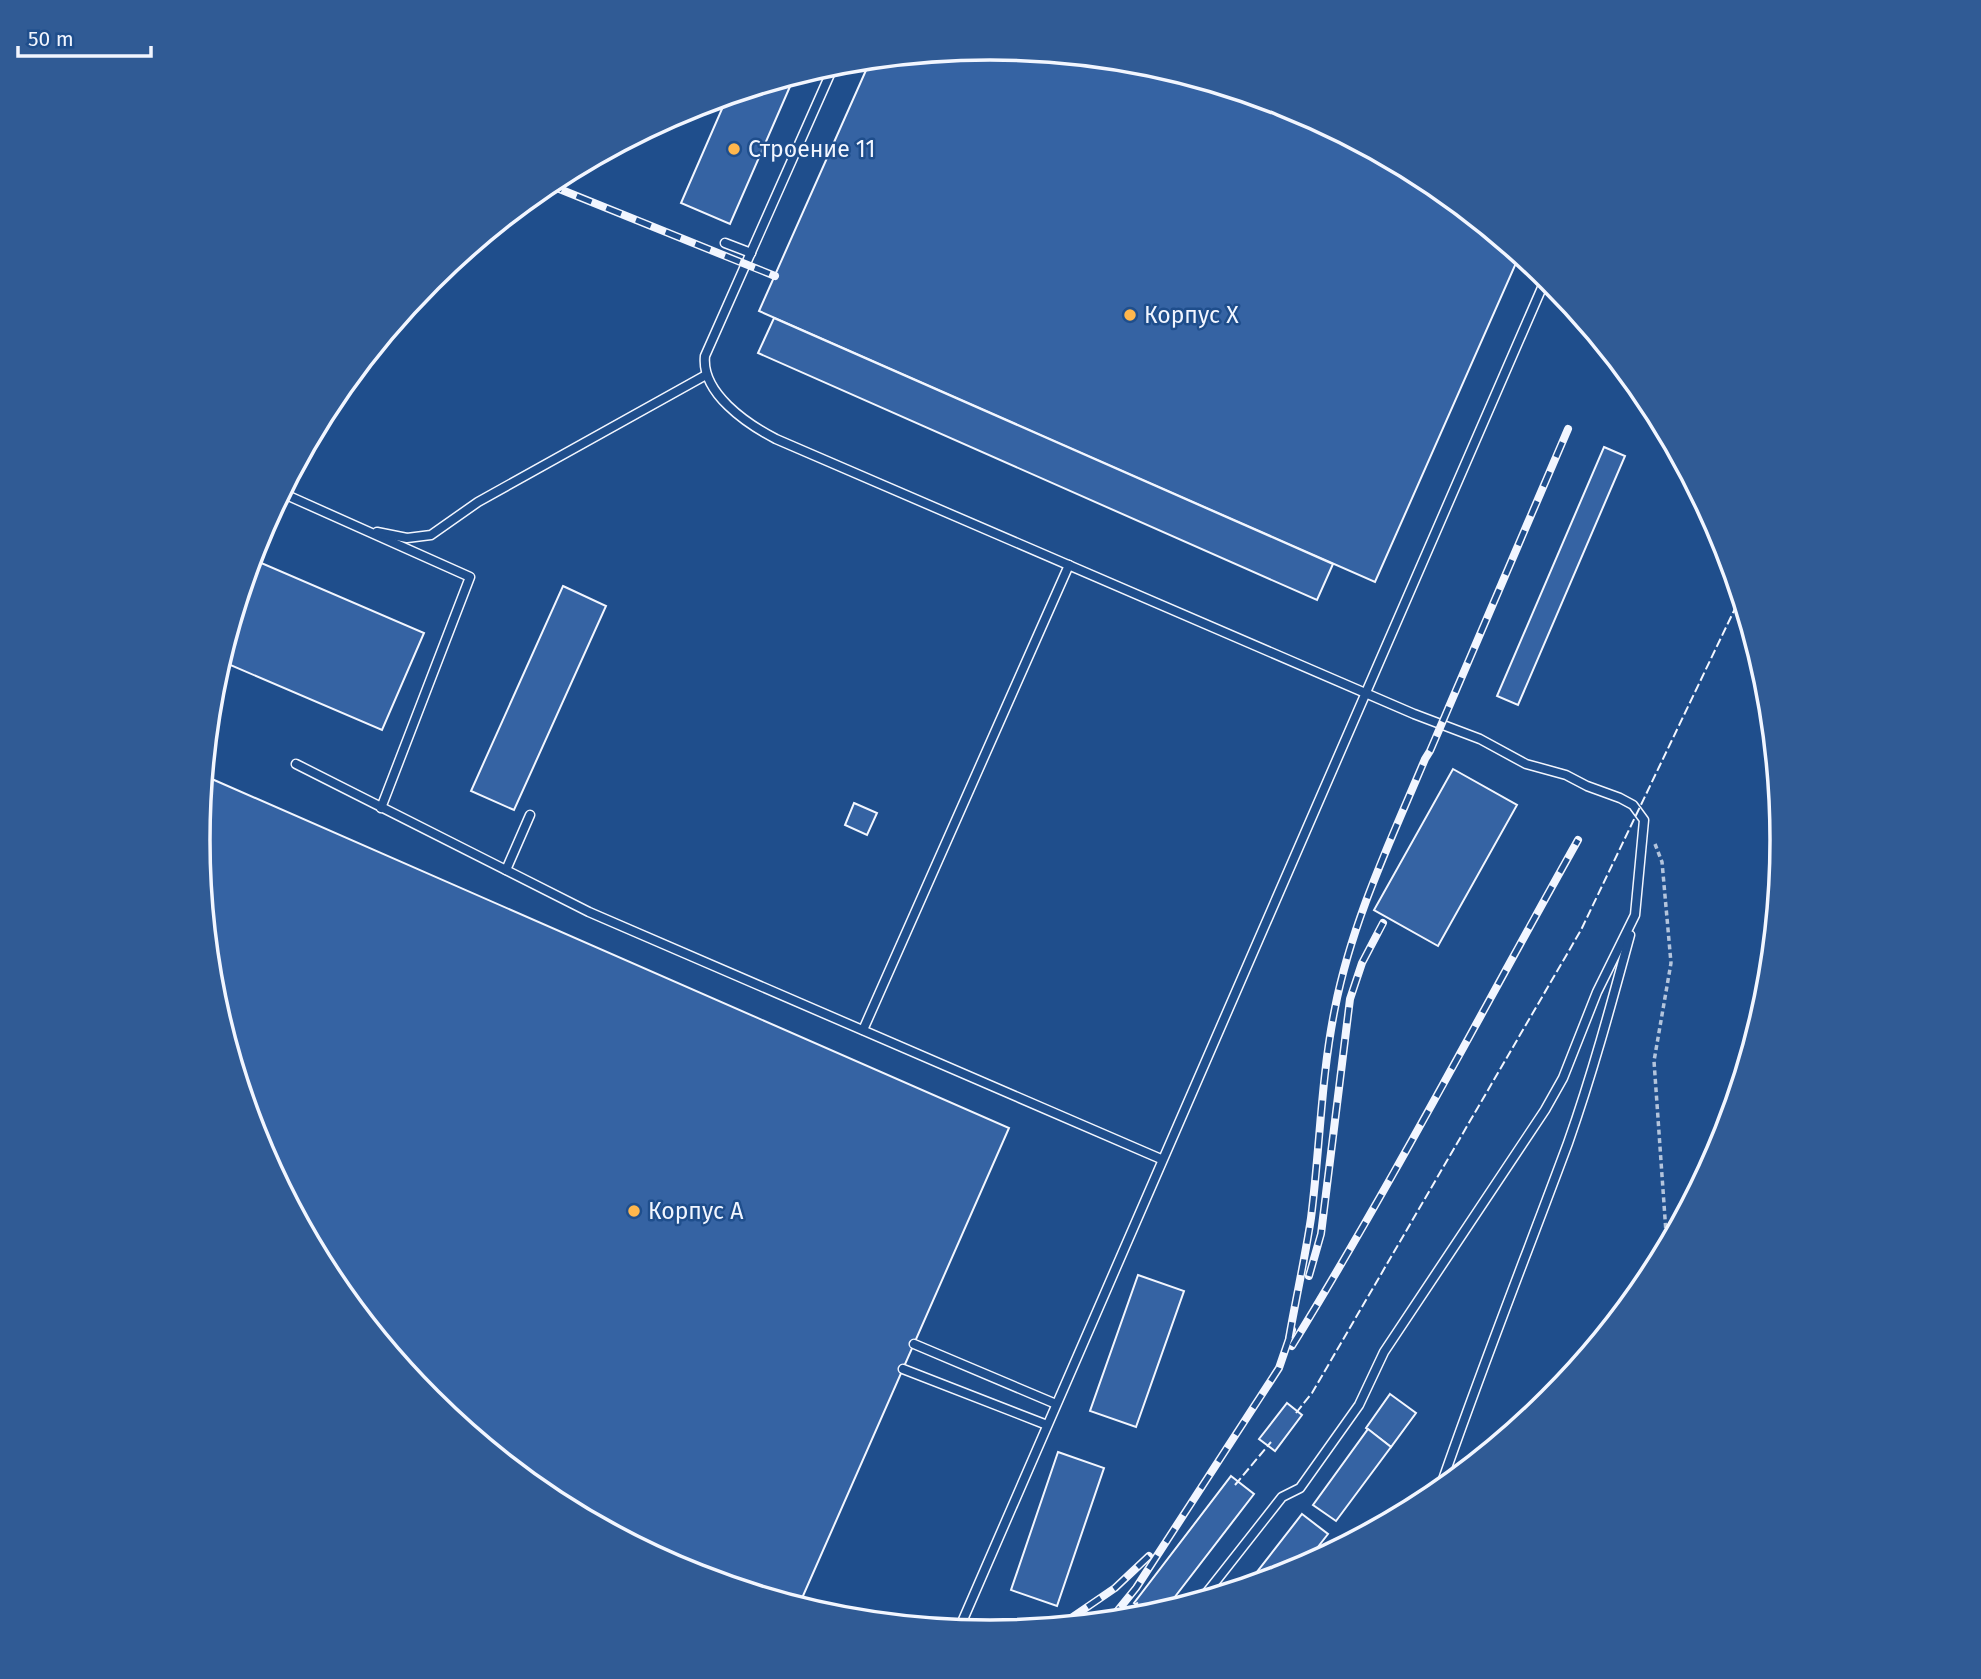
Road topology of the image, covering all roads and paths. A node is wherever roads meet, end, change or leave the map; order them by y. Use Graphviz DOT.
graph roads {
  1 [pos="829,76"];
  2 [pos="725,243"];
  3 [pos="751,253"];
  4 [pos="1542,288"];
  5 [pos="706,375"];
  6 [pos="290,497"];
  7 [pos="364,530"];
  8 [pos="1069,565"];
  9 [pos="1364,692"];
  10 [pos="296,764"];
  11 [pos="381,808"];
  12 [pos="530,816"];
  13 [pos="1644,820"];
  14 [pos="506,870"];
  15 [pos="1635,915"];
  16 [pos="863,1030"];
  17 [pos="1161,1159"];
  18 [pos="1666,1230"];
  19 [pos="914,1344"];
  20 [pos="903,1369"];
  21 [pos="1056,1404"];
  22 [pos="1047,1425"];
  23 [pos="1445,1472"];
  24 [pos="1211,1587"];
  25 [pos="962,1619"];
  1 -- 3 [label="lane"];
  2 -- 3 [label="lane"];
  3 -- 5 [label="lane"];
  4 -- 9 [label="lane"];
  5 -- 7 [label="lane"];
  5 -- 8 [label="lane"];
  6 -- 7 [label="lane"];
  7 -- 11 [label="lane"];
  8 -- 9 [label="lane"];
  8 -- 16 [label="lane"];
  9 -- 13 [label="lane"];
  9 -- 17 [label="lane"];
  10 -- 11 [label="lane"];
  11 -- 14 [label="lane"];
  12 -- 14 [label="lane"];
  13 -- 15 [label="lane"];
  13 -- 18 [label="path"];
  14 -- 16 [label="lane"];
  15 -- 23 [label="lane"];
  15 -- 24 [label="lane"];
  16 -- 17 [label="lane"];
  17 -- 21 [label="lane"];
  19 -- 21 [label="lane"];
  20 -- 22 [label="lane"];
  21 -- 22 [label="lane"];
  22 -- 25 [label="lane"];
}
